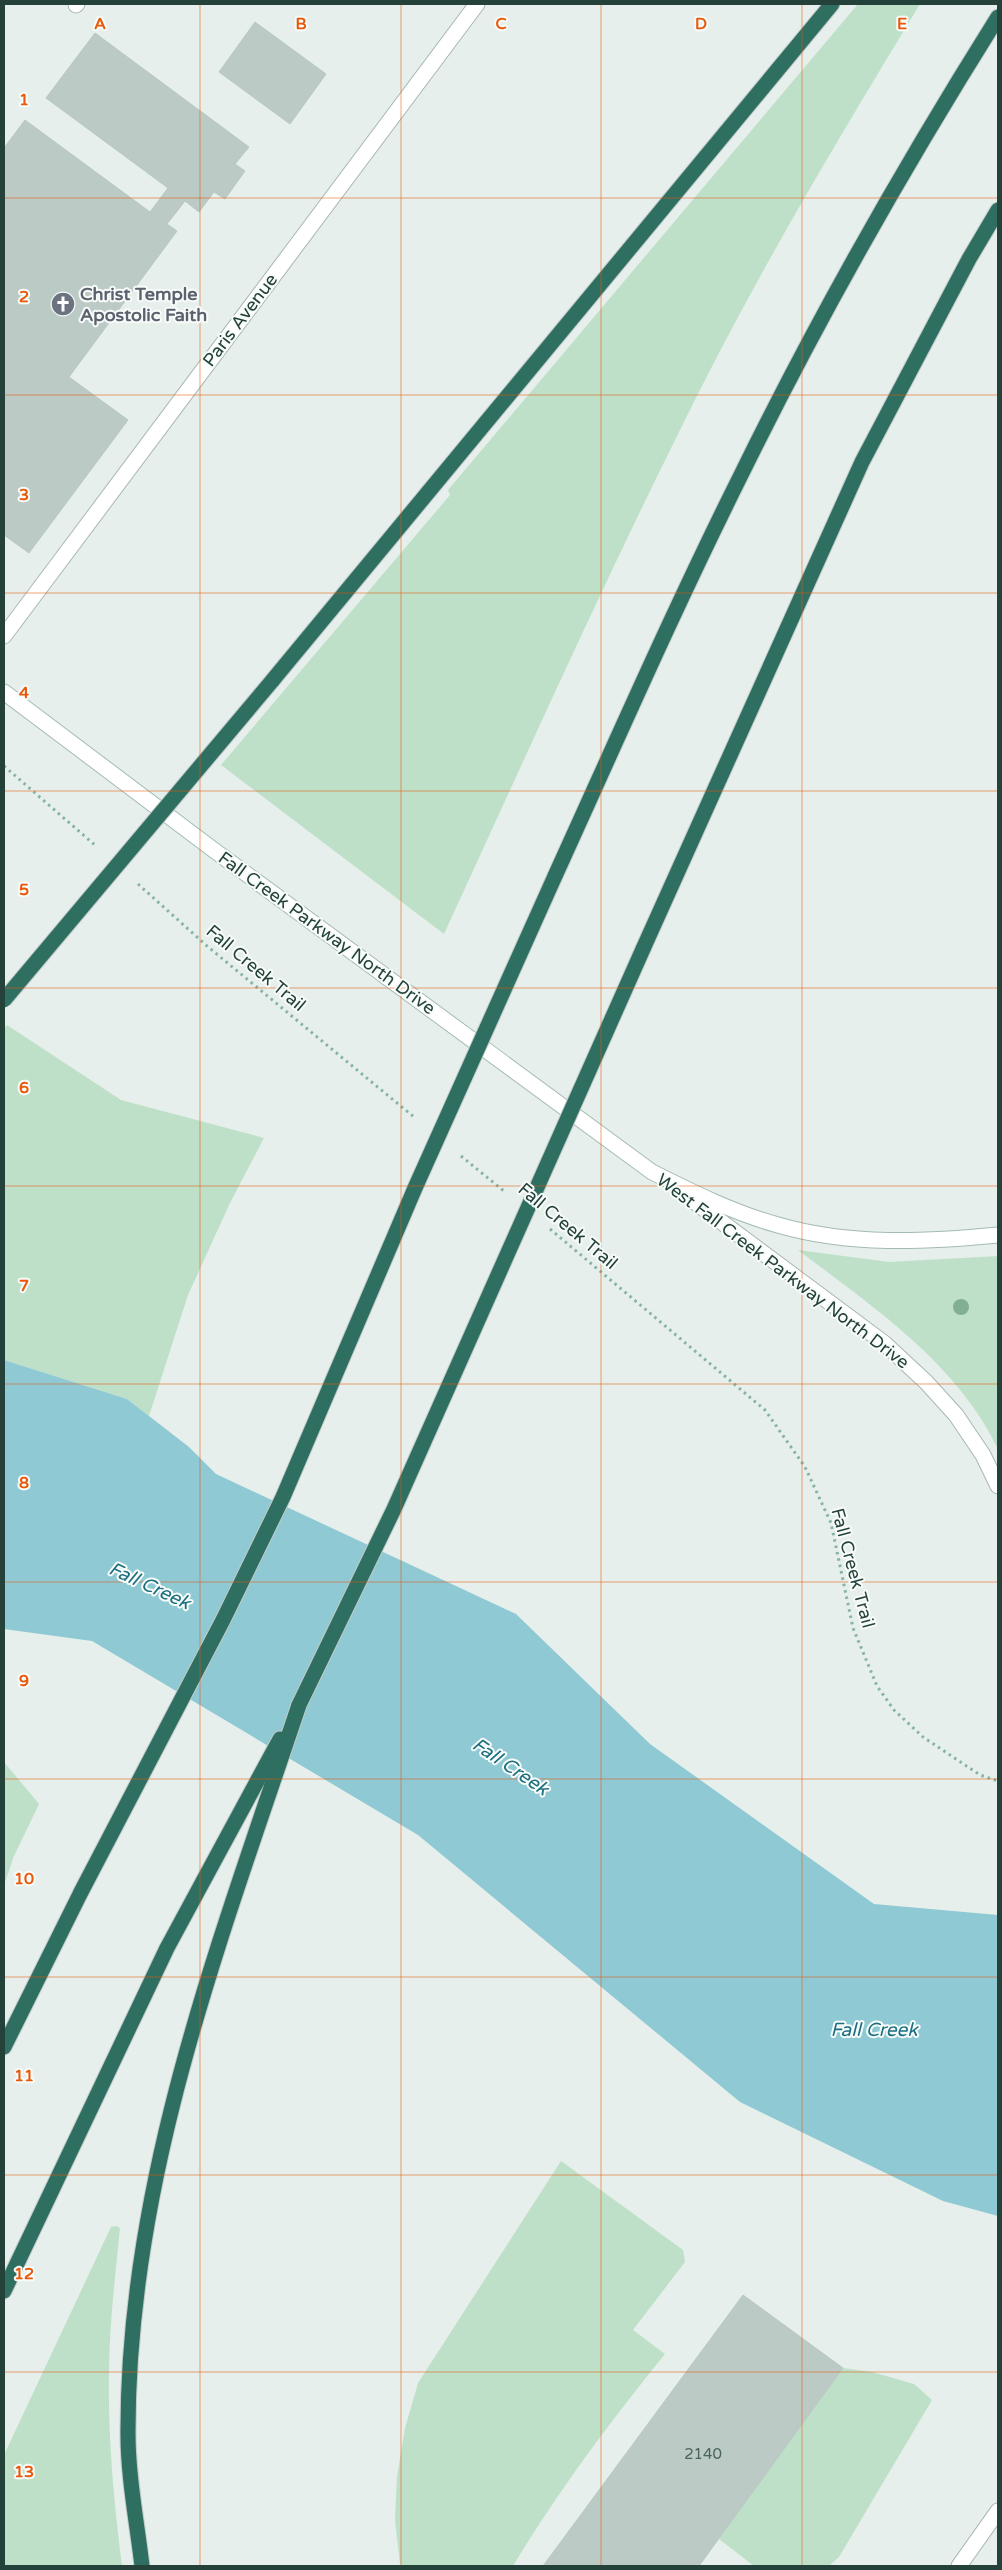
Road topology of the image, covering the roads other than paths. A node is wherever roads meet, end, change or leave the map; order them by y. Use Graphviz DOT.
graph roads {
  1 [pos="477,4"];
  2 [pos="832,4"];
  3 [pos="998,17"];
  4 [pos="998,210"];
  5 [pos="4,636"];
  6 [pos="4,692"];
  7 [pos="4,1000"];
  8 [pos="652,1172"];
  9 [pos="998,1234"];
  10 [pos="998,1486"];
  11 [pos="299,1705"];
  12 [pos="4,2047"];
  13 [pos="4,2291"];
  14 [pos="998,2511"];
  15 [pos="142,2566"];
  16 [pos="959,2566"];
  1 -- 5 [label="street, Paris Avenue"];
  2 -- 7 [label="highway, bridge"];
  3 -- 12 [label="highway, bridge"];
  4 -- 11 [label="highway, bridge"];
  6 -- 8 [label="street, Fall Creek Parkway North Drive"];
  8 -- 9 [label="street, West Fall Creek Parkway North Drive"];
  8 -- 10 [label="street, West Fall Creek Parkway North Drive"];
  11 -- 13 [label="highway"];
  11 -- 15 [label="highway"];
  14 -- 16 [label="street"];
}
